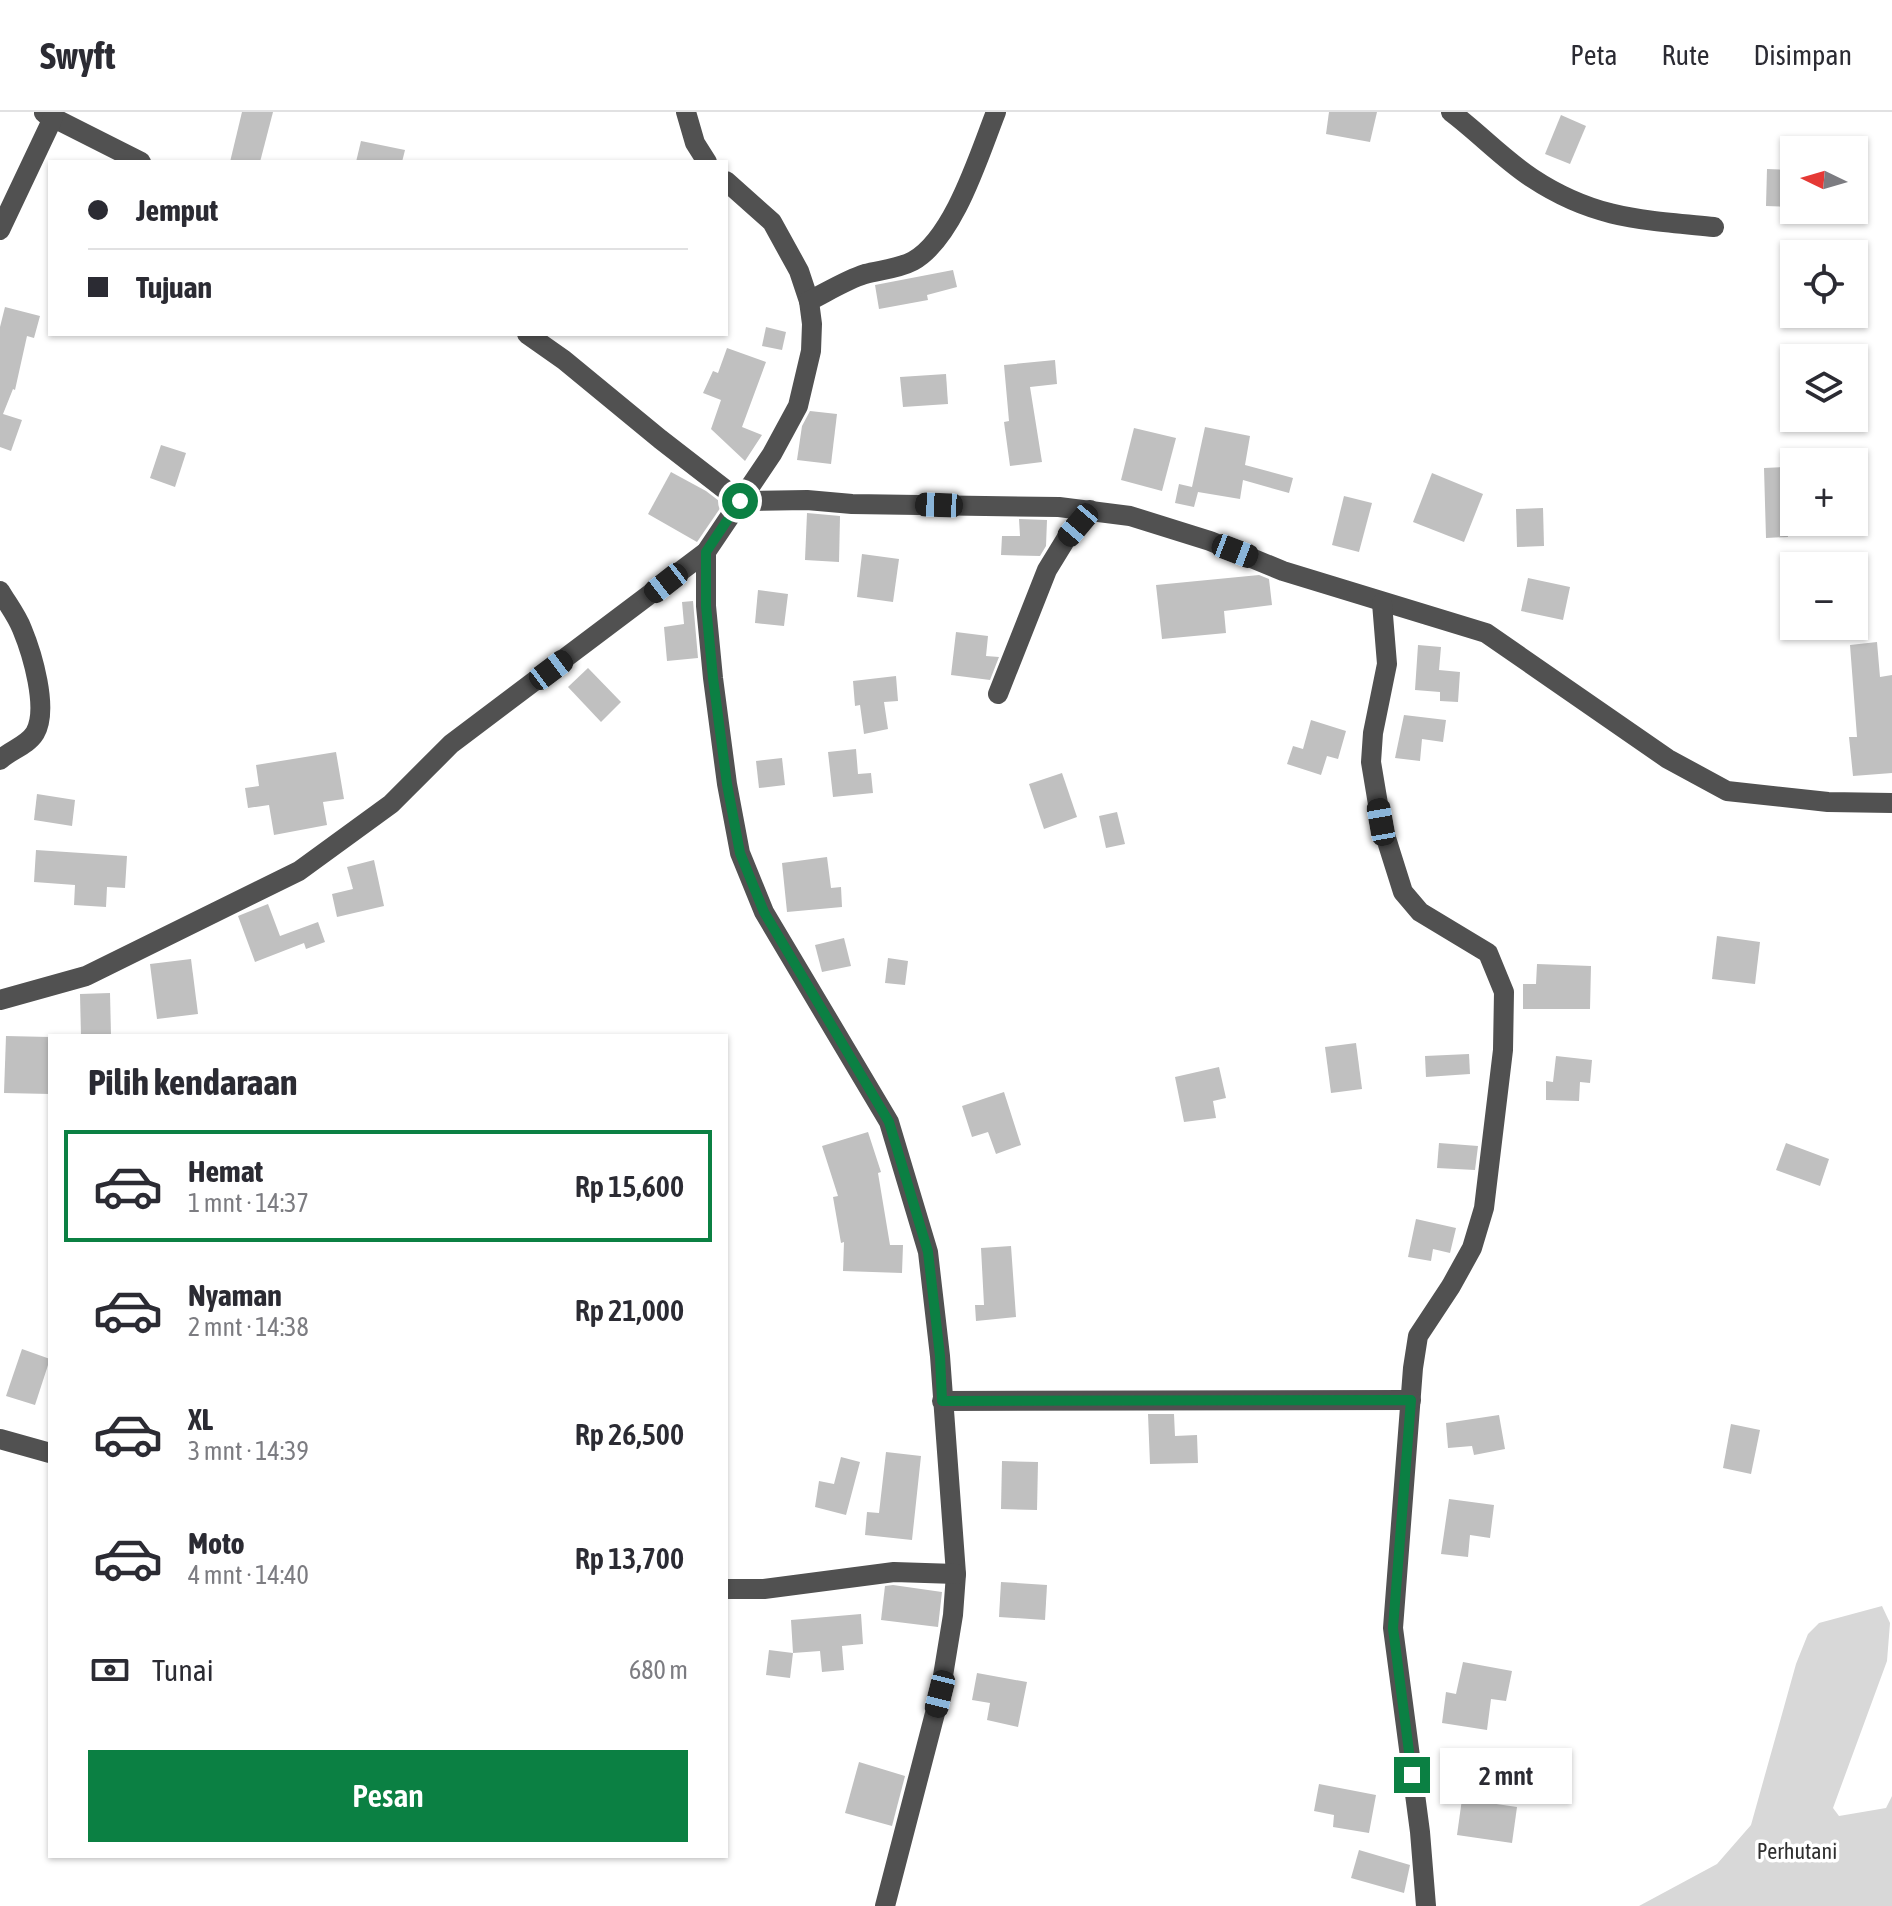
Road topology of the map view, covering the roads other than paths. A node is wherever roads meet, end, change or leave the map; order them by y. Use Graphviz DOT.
graph roads {
  1 [pos="686,112"];
  2 [pos="996,112"];
  3 [pos="1451,112"];
  4 [pos="48,115"];
  5 [pos="137,160"];
  6 [pos="706,160"];
  7 [pos="728,183"];
  8 [pos="1714,227"];
  9 [pos="0,230"];
  10 [pos="809,301"];
  11 [pos="530,336"];
  12 [pos="740,501"];
  13 [pos="1090,510"];
  14 [pos="706,552"];
  15 [pos="0,591"];
  16 [pos="1382,603"];
  17 [pos="998,694"];
  18 [pos="0,760"];
  19 [pos="1892,803"];
  20 [pos="0,1000"];
  21 [pos="1411,1400"];
  22 [pos="942,1401"];
  23 [pos="0,1439"];
  24 [pos="48,1452"];
  25 [pos="956,1574"];
  26 [pos="728,1589"];
  27 [pos="885,1906"];
  28 [pos="1426,1906"];
  1 -- 6 [label="street"];
  2 -- 10 [label="street"];
  3 -- 8 [label="street"];
  4 -- 5 [label="street"];
  4 -- 9 [label="street"];
  7 -- 10 [label="street"];
  10 -- 12 [label="street"];
  11 -- 12 [label="street"];
  12 -- 13 [label="street"];
  12 -- 14 [label="street"];
  13 -- 16 [label="street"];
  13 -- 17 [label="street"];
  14 -- 20 [label="street"];
  14 -- 22 [label="street"];
  15 -- 18 [label="street"];
  16 -- 19 [label="street"];
  16 -- 21 [label="street"];
  21 -- 22 [label="street"];
  21 -- 28 [label="street"];
  22 -- 25 [label="street"];
  23 -- 24 [label="street"];
  25 -- 26 [label="street"];
  25 -- 27 [label="street"];
}
